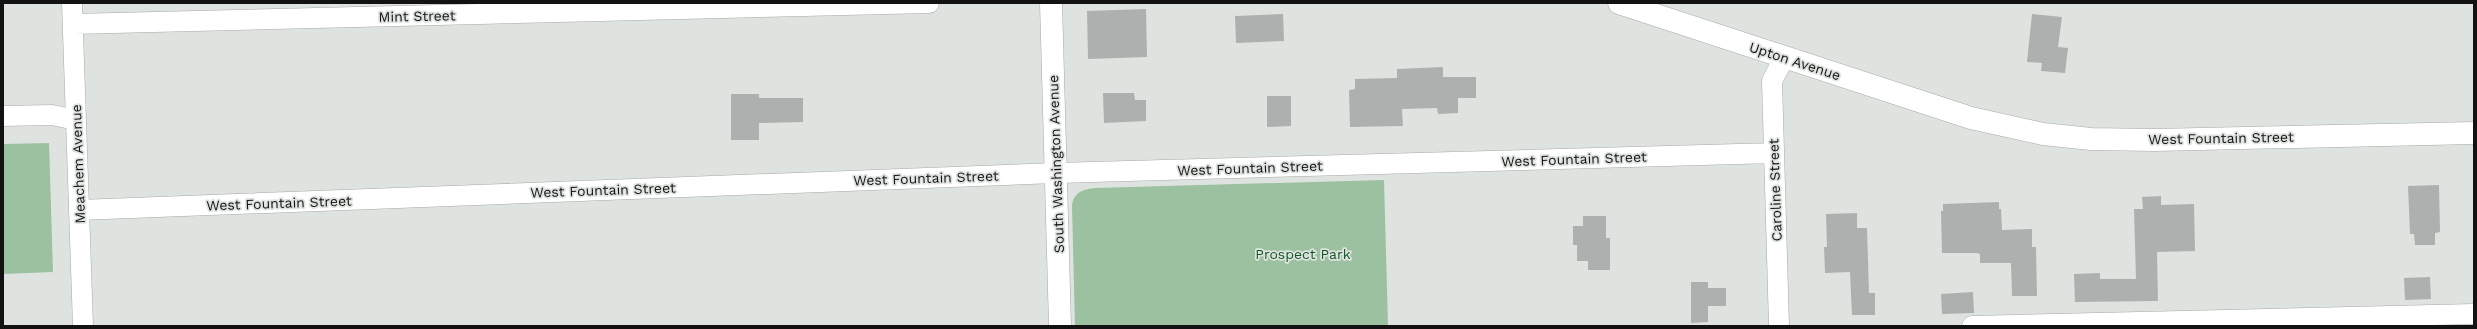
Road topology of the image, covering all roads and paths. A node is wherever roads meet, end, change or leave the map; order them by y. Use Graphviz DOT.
graph roads {
  1 [pos="72,3"];
  2 [pos="929,3"];
  3 [pos="1051,3"];
  4 [pos="1619,3"];
  5 [pos="73,24"];
  6 [pos="1784,58"];
  7 [pos="3,116"];
  8 [pos="1971,118"];
  9 [pos="76,120"];
  10 [pos="2474,133"];
  11 [pos="1774,153"];
  12 [pos="1056,173"];
  13 [pos="79,210"];
  14 [pos="2474,314"];
  15 [pos="83,326"];
  16 [pos="1060,326"];
  17 [pos="1779,326"];
  18 [pos="1972,326"];
  1 -- 5 [label="street, Meachem Avenue"];
  2 -- 5 [label="street, Mint Street"];
  3 -- 12 [label="street, South Washington Avenue"];
  4 -- 6 [label="street, Upton Avenue"];
  5 -- 9 [label="street, Meachem Avenue"];
  6 -- 8 [label="street, Upton Avenue"];
  6 -- 11 [label="street, Caroline Street"];
  7 -- 9 [label="street"];
  8 -- 10 [label="street, West Fountain Street"];
  9 -- 13 [label="street, Meachem Avenue"];
  11 -- 12 [label="street, West Fountain Street"];
  11 -- 17 [label="street, Caroline Street"];
  12 -- 13 [label="street, West Fountain Street"];
  12 -- 16 [label="street, South Washington Avenue"];
  13 -- 15 [label="street, Meachem Avenue"];
  14 -- 18 [label="street"];
}
